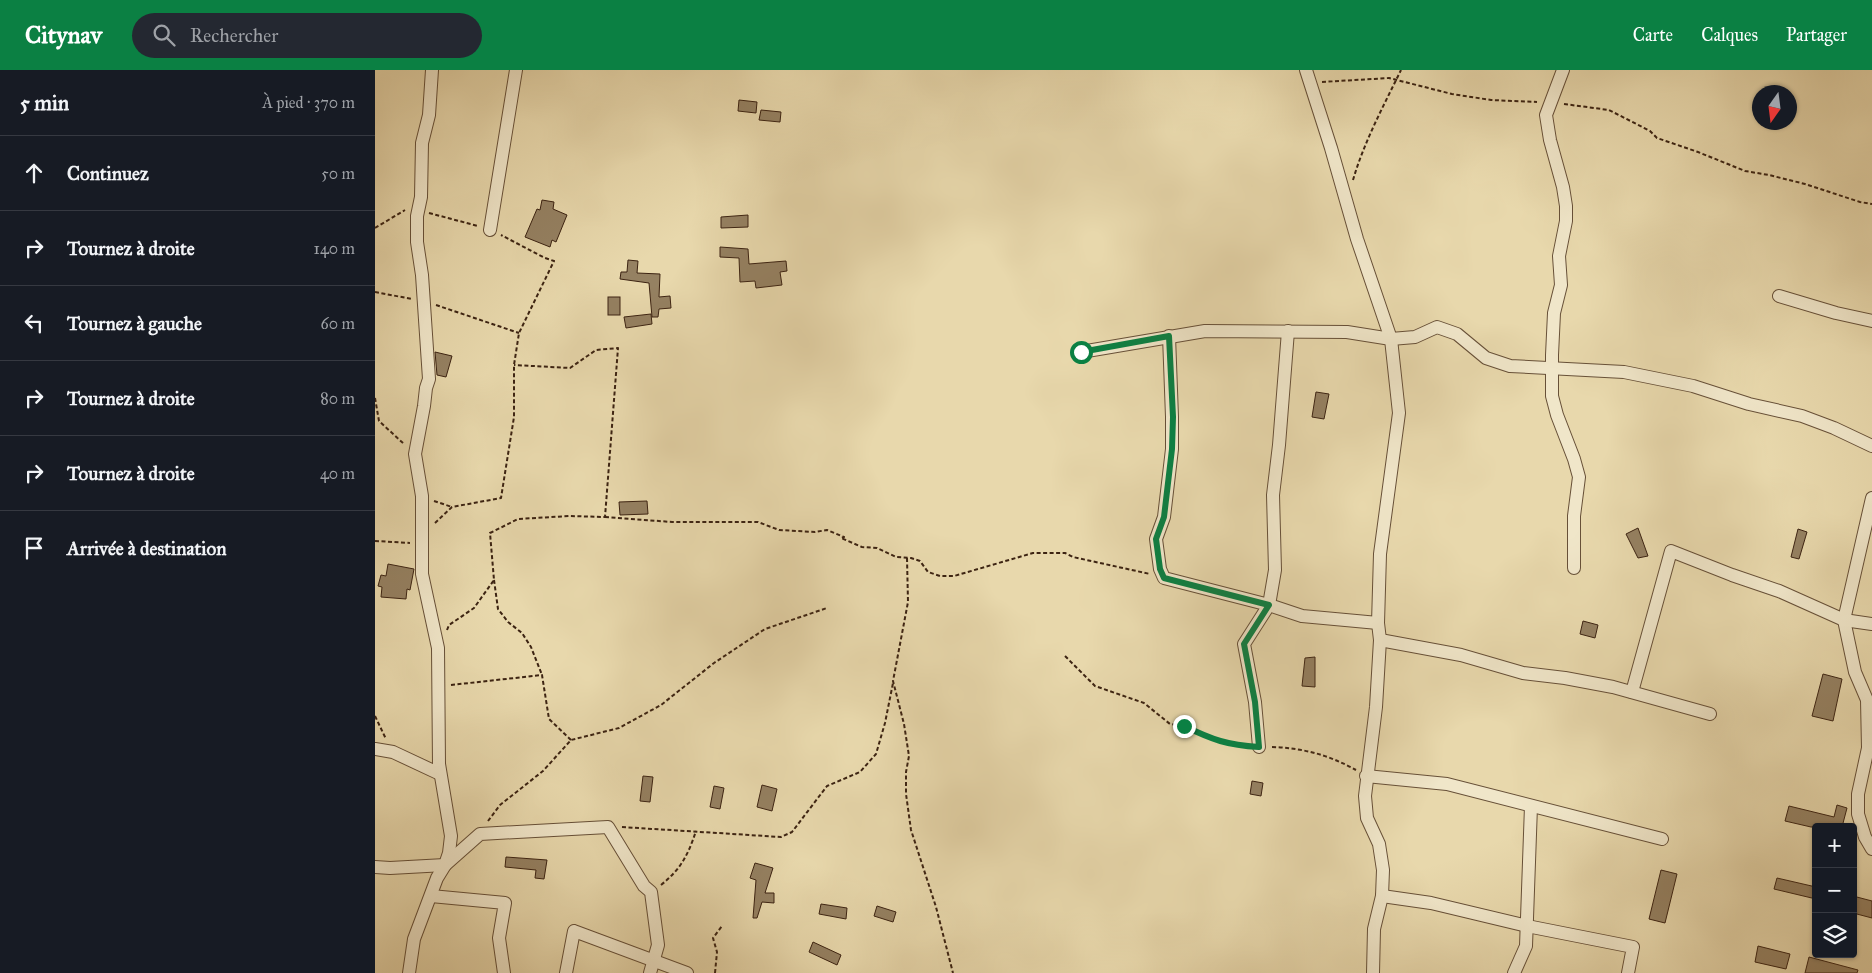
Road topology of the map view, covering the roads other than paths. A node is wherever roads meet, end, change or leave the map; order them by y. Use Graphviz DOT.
graph roads {
  1 [pos="432,70"];
  2 [pos="516,70"];
  3 [pos="1305,70"];
  4 [pos="1563,70"];
  5 [pos="490,230"];
  6 [pos="1779,296"];
  7 [pos="1872,321"];
  8 [pos="1288,331"];
  9 [pos="1169,336"];
  10 [pos="1391,339"];
  11 [pos="1081,352"];
  12 [pos="1552,368"];
  13 [pos="1872,446"];
  14 [pos="1872,498"];
  15 [pos="1574,568"];
  16 [pos="1269,605"];
  17 [pos="1844,620"];
  18 [pos="1378,623"];
  19 [pos="1872,624"];
  20 [pos="1380,640"];
  21 [pos="1632,692"];
  22 [pos="1710,714"];
  23 [pos="1259,747"];
  24 [pos="375,749"];
  25 [pos="440,774"];
  26 [pos="1366,776"];
  27 [pos="1531,806"];
  28 [pos="1662,839"];
  29 [pos="1872,848"];
  30 [pos="445,865"];
  31 [pos="375,867"];
  32 [pos="431,896"];
  33 [pos="1381,896"];
  34 [pos="1527,926"];
  35 [pos="653,959"];
  36 [pos="409,973"];
  37 [pos="504,973"];
  38 [pos="566,973"];
  39 [pos="650,973"];
  40 [pos="687,973"];
  41 [pos="1373,973"];
  42 [pos="1514,973"];
  43 [pos="1629,973"];
  1 -- 25 [label="street"];
  2 -- 5 [label="street"];
  3 -- 10 [label="street"];
  4 -- 12 [label="street"];
  6 -- 7 [label="street"];
  8 -- 9 [label="street"];
  8 -- 10 [label="street"];
  8 -- 16 [label="street"];
  9 -- 11 [label="street"];
  9 -- 16 [label="street"];
  10 -- 12 [label="street"];
  10 -- 18 [label="street"];
  12 -- 13 [label="street"];
  12 -- 15 [label="street"];
  14 -- 17 [label="street"];
  16 -- 18 [label="street"];
  16 -- 23 [label="street"];
  17 -- 19 [label="street"];
  17 -- 21 [label="street"];
  17 -- 29 [label="street"];
  18 -- 20 [label="street"];
  20 -- 21 [label="street"];
  20 -- 26 [label="street"];
  21 -- 22 [label="street"];
  24 -- 25 [label="street"];
  25 -- 30 [label="street"];
  26 -- 27 [label="street"];
  26 -- 33 [label="street"];
  27 -- 28 [label="street"];
  27 -- 34 [label="street"];
  30 -- 31 [label="street"];
  30 -- 32 [label="street"];
  30 -- 35 [label="street"];
  32 -- 36 [label="street"];
  32 -- 37 [label="street"];
  33 -- 34 [label="street"];
  33 -- 41 [label="street"];
  34 -- 42 [label="street"];
  34 -- 43 [label="street"];
  35 -- 38 [label="street"];
  35 -- 39 [label="street"];
  35 -- 40 [label="street"];
}
